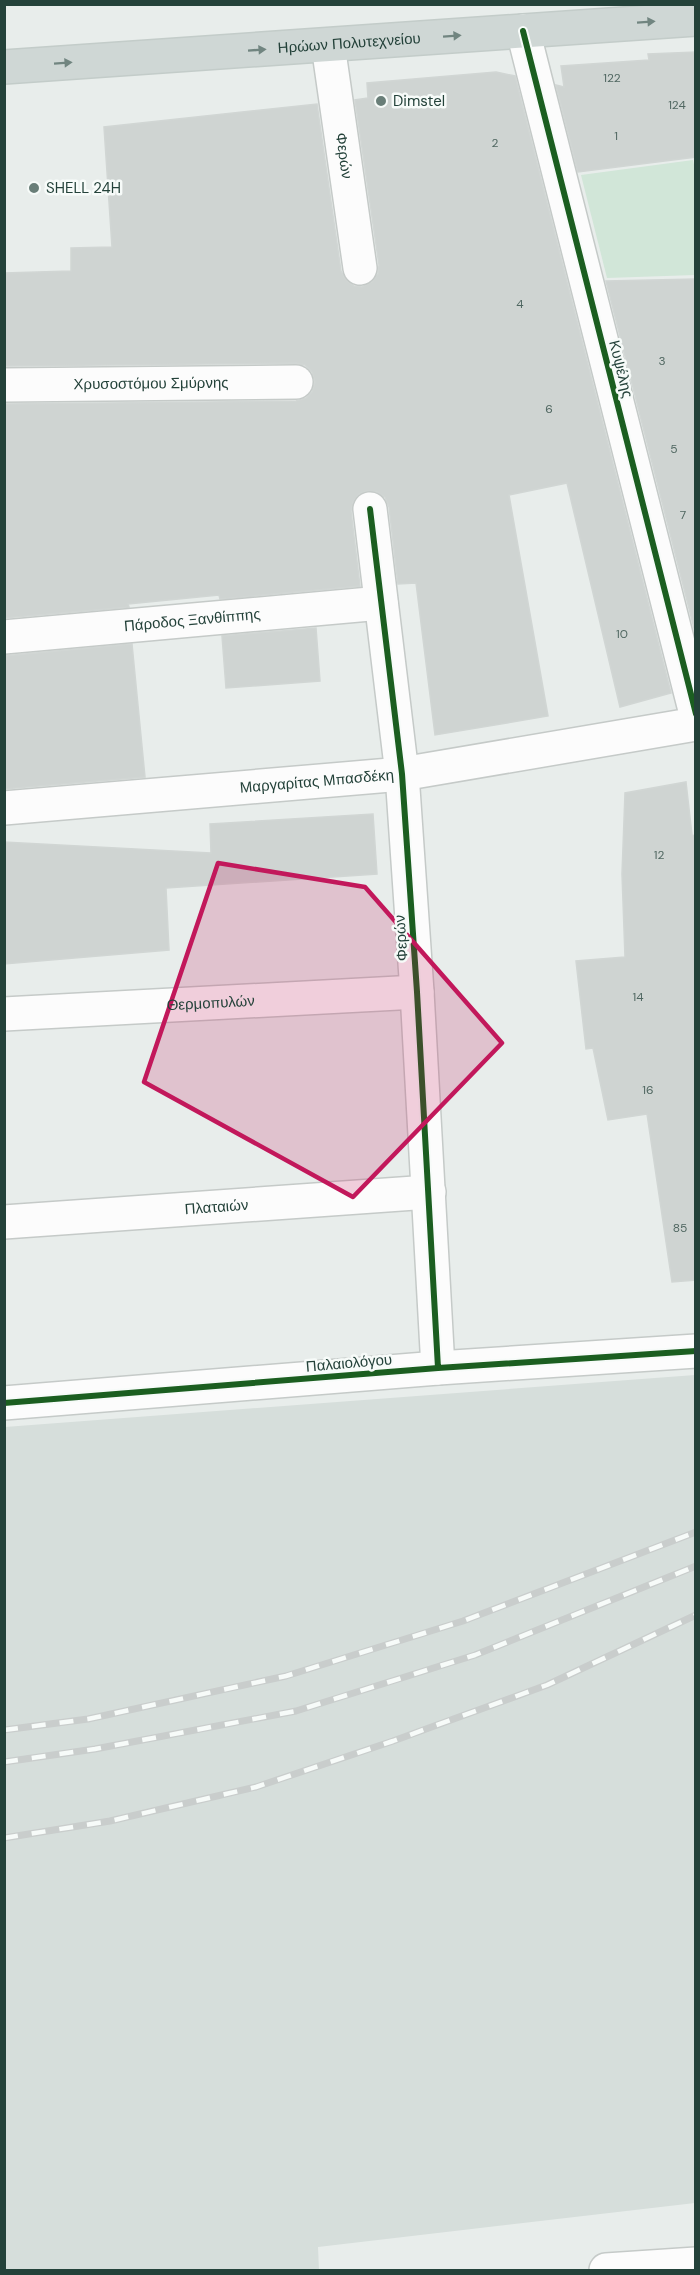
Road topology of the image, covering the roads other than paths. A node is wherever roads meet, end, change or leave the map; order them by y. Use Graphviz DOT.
graph roads {
  1 [pos="696,19"];
  2 [pos="523,31"];
  3 [pos="328,45"];
  4 [pos="4,67"];
  5 [pos="360,268"];
  6 [pos="296,382"];
  7 [pos="4,386"];
  8 [pos="370,509"];
  9 [pos="381,603"];
  10 [pos="4,637"];
  11 [pos="696,714"];
  12 [pos="696,724"];
  13 [pos="402,774"];
  14 [pos="4,808"];
  15 [pos="417,992"];
  16 [pos="4,1014"];
  17 [pos="429,1192"];
  18 [pos="4,1221"];
  19 [pos="696,1351"];
  20 [pos="438,1368"];
  21 [pos="4,1403"];
  22 [pos="694,2261"];
  23 [pos="606,2271"];
  2 -- 1 [label="main road, Ηρώων Πολυτεχνείου, one-way"];
  3 -- 2 [label="main road, Ηρώων Πολυτεχνείου, one-way"];
  2 -- 11 [label="street, Κυψέλης"];
  4 -- 3 [label="main road, Ηρώων Πολυτεχνείου, one-way"];
  3 -- 5 [label="street, Φερών"];
  6 -- 7 [label="street, Χρυσοστόμου Σμύρνης"];
  8 -- 9 [label="street, Φερών"];
  9 -- 10 [label="street, Πάροδος Ξανθίππης"];
  9 -- 13 [label="street, Φερών"];
  12 -- 13 [label="street, Μαργαρίτας Μπασδέκη"];
  13 -- 14 [label="street, Μαργαρίτας Μπασδέκη"];
  13 -- 15 [label="street, Φερών"];
  15 -- 16 [label="street, Θερμοπυλών"];
  15 -- 17 [label="street, Φερών"];
  17 -- 18 [label="street, Πλαταιών"];
  17 -- 20 [label="street, Φερών"];
  19 -- 20 [label="street, Παλαιολόγου"];
  20 -- 21 [label="street, Παλαιολόγου"];
  22 -- 23 [label="street"];
}
